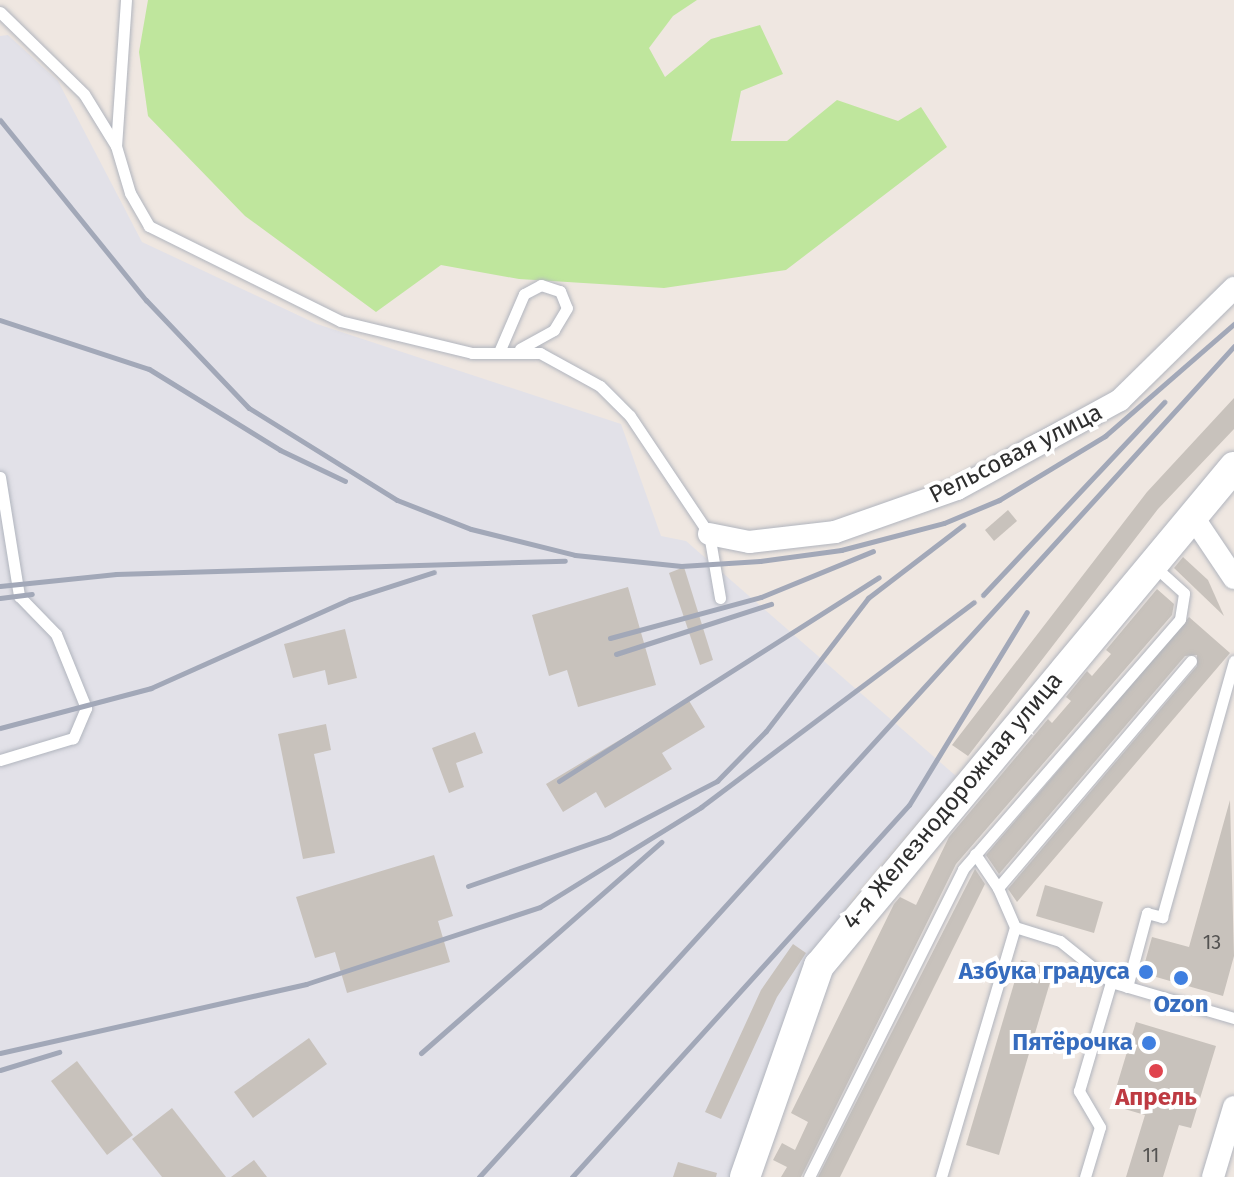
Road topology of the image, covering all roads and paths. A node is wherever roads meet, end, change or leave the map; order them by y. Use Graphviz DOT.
graph roads {
  1 [pos="126,0"];
  2 [pos="0,12"];
  3 [pos="116,146"];
  4 [pos="1234,288"];
  5 [pos="520,349"];
  6 [pos="499,352"];
  7 [pos="1234,467"];
  8 [pos="0,477"];
  9 [pos="1191,514"];
  10 [pos="709,534"];
  11 [pos="1150,563"];
  12 [pos="1234,578"];
  13 [pos="720,598"];
  14 [pos="1191,661"];
  15 [pos="1234,661"];
  16 [pos="0,760"];
  17 [pos="975,854"];
  18 [pos="998,888"];
  19 [pos="1015,927"];
  20 [pos="1111,982"];
  21 [pos="1127,987"];
  22 [pos="1234,1018"];
  23 [pos="1234,1107"];
  24 [pos="1228,1152"];
  25 [pos="745,1177"];
  26 [pos="809,1177"];
  27 [pos="941,1177"];
  28 [pos="1085,1177"];
  29 [pos="1213,1177"];
  1 -- 3 [label="lane"];
  2 -- 3 [label="lane"];
  3 -- 6 [label="lane"];
  4 -- 10 [label="street, Рельсовая улица"];
  5 -- 6 [label="lane"];
  5 -- 6 [label="lane"];
  5 -- 10 [label="lane"];
  7 -- 9 [label="main road, 4-я Железнодорожная улица"];
  8 -- 16 [label="lane"];
  9 -- 11 [label="main road, 4-я Железнодорожная улица"];
  9 -- 12 [label="street"];
  10 -- 13 [label="lane"];
  11 -- 17 [label="lane"];
  11 -- 25 [label="main road, 4-я Железнодорожная улица"];
  14 -- 18 [label="lane"];
  15 -- 21 [label="lane"];
  17 -- 18 [label="lane"];
  17 -- 26 [label="lane"];
  18 -- 19 [label="lane"];
  19 -- 20 [label="lane"];
  19 -- 27 [label="lane"];
  20 -- 21 [label="lane"];
  20 -- 28 [label="lane"];
  21 -- 22 [label="lane"];
  23 -- 24 [label="street"];
  24 -- 29 [label="street"];
}
